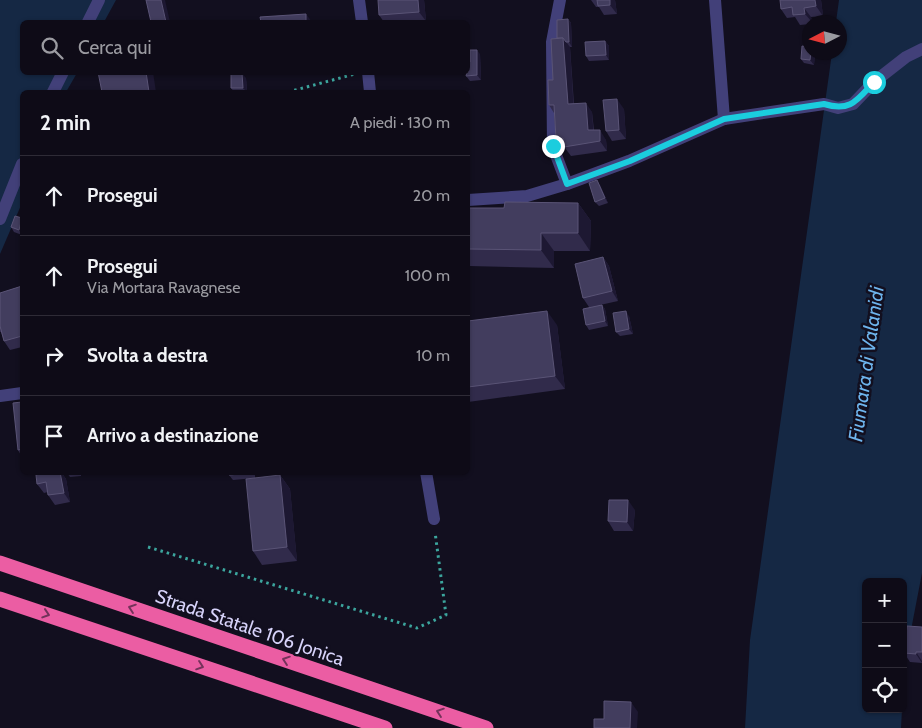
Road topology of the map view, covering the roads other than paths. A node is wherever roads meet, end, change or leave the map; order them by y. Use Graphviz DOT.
graph roads {
  1 [pos="99,0"];
  2 [pos="359,0"];
  3 [pos="560,0"];
  4 [pos="714,0"];
  5 [pos="89,20"];
  6 [pos="362,20"];
  7 [pos="922,49"];
  8 [pos="62,75"];
  9 [pos="368,75"];
  10 [pos="54,90"];
  11 [pos="370,90"];
  12 [pos="724,119"];
  13 [pos="20,169"];
  14 [pos="567,184"];
  15 [pos="470,200"];
  16 [pos="0,219"];
  17 [pos="20,393"];
  18 [pos="0,396"];
  19 [pos="427,475"];
  20 [pos="434,519"];
  21 [pos="0,563"];
  22 [pos="0,599"];
  23 [pos="385,728"];
  24 [pos="486,728"];
  1 -- 5 [label="street"];
  2 -- 6 [label="street"];
  3 -- 14 [label="street"];
  4 -- 12 [label="street"];
  7 -- 12 [label="street"];
  8 -- 10 [label="street"];
  9 -- 11 [label="street"];
  12 -- 14 [label="street"];
  13 -- 16 [label="street"];
  14 -- 15 [label="street"];
  17 -- 18 [label="street"];
  19 -- 20 [label="street"];
  24 -- 21 [label="highway, Strada Statale 106 Jonica, one-way"];
  22 -- 23 [label="highway, one-way"];
}
